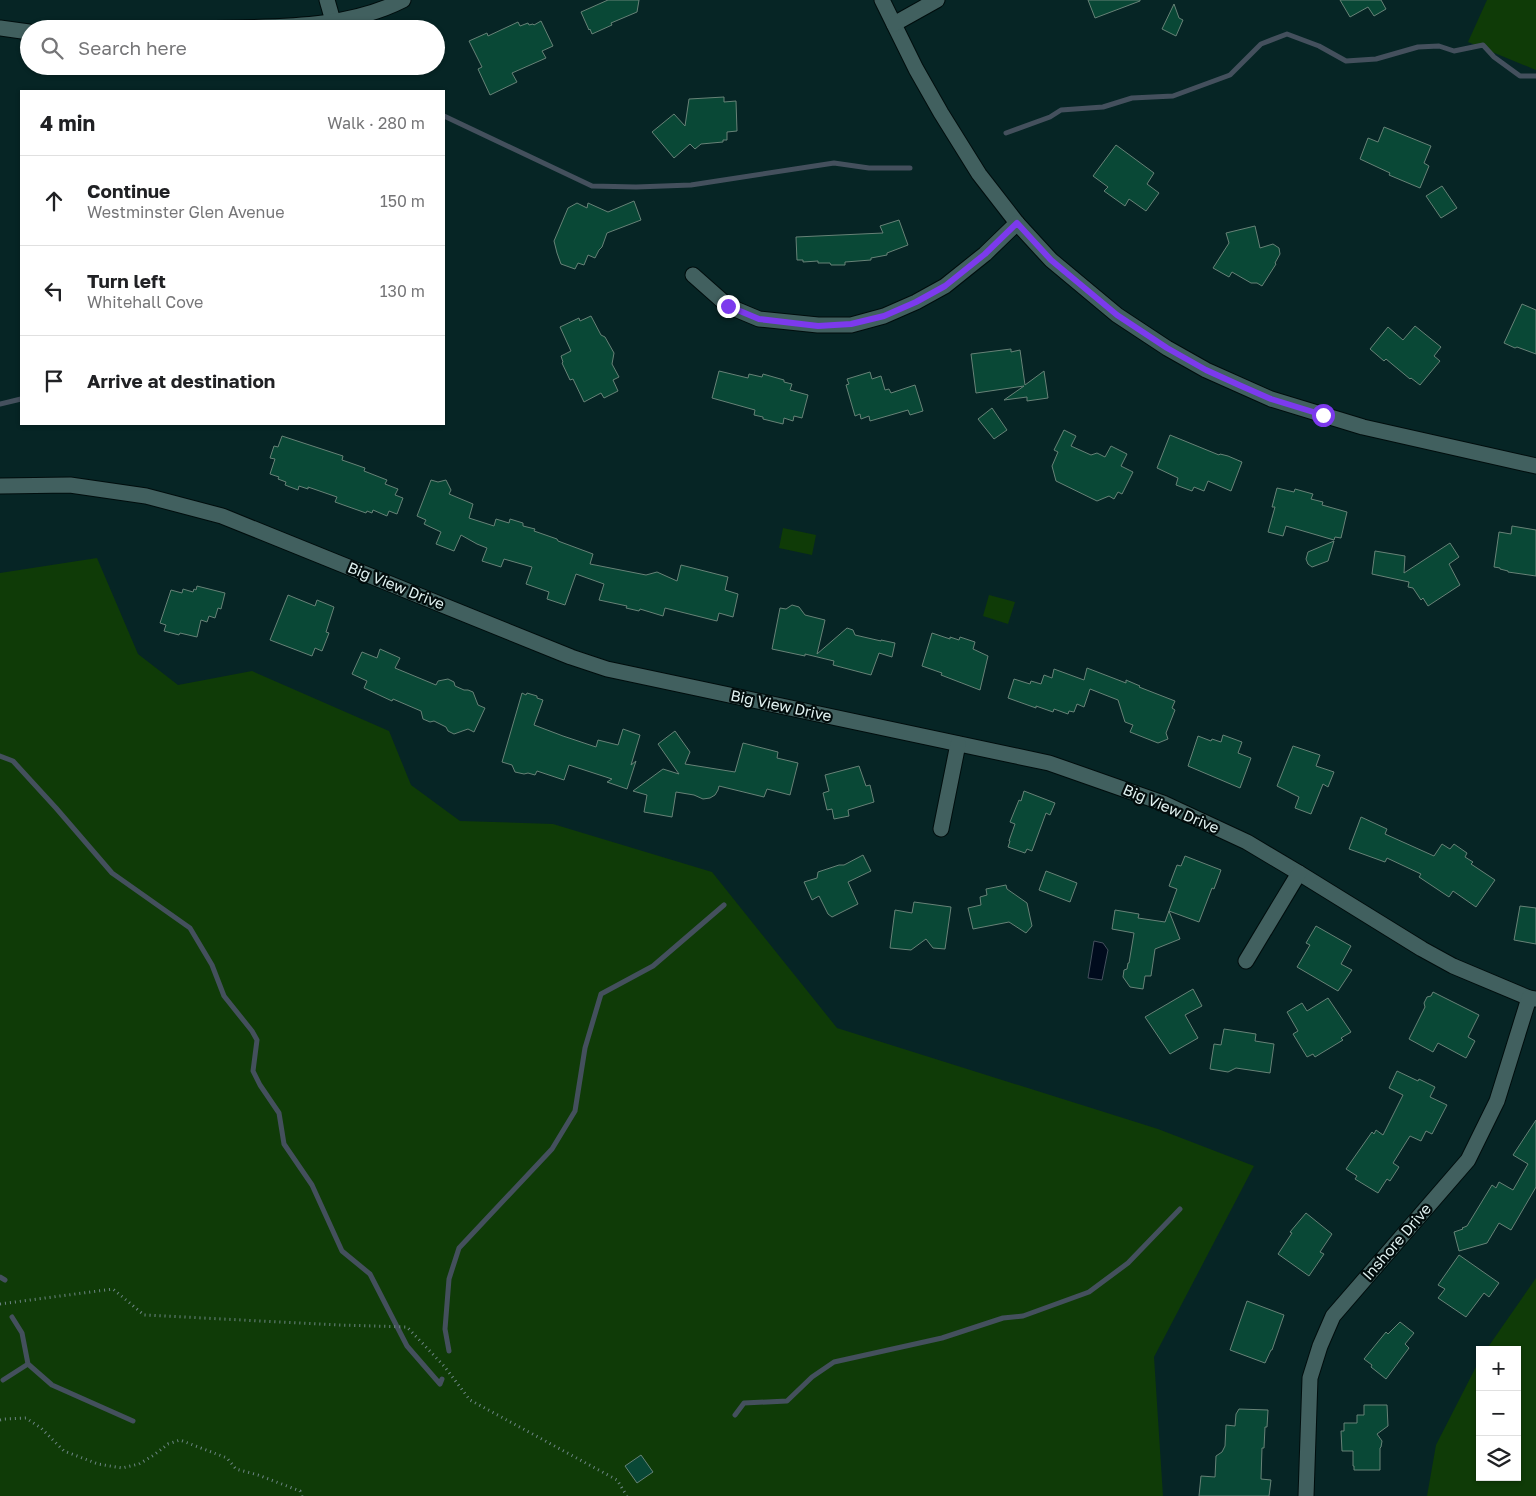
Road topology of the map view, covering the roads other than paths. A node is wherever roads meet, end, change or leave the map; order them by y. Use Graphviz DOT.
graph roads {
  1 [pos="327,0"];
  2 [pos="403,0"];
  3 [pos="882,0"];
  4 [pos="937,0"];
  5 [pos="333,20"];
  6 [pos="338,20"];
  7 [pos="894,24"];
  8 [pos="0,28"];
  9 [pos="20,31"];
  10 [pos="1017,223"];
  11 [pos="693,275"];
  12 [pos="1536,466"];
  13 [pos="0,486"];
  14 [pos="958,744"];
  15 [pos="941,829"];
  16 [pos="1299,873"];
  17 [pos="1246,961"];
  18 [pos="1533,999"];
  19 [pos="1306,1496"];
  1 -- 5 [label="street"];
  2 -- 6 [label="street"];
  3 -- 7 [label="street"];
  4 -- 7 [label="street"];
  7 -- 10 [label="street"];
  8 -- 9 [label="street"];
  10 -- 11 [label="street"];
  10 -- 12 [label="street"];
  13 -- 14 [label="street, Big View Drive"];
  14 -- 15 [label="street"];
  14 -- 16 [label="street, Big View Drive"];
  16 -- 17 [label="street"];
  16 -- 18 [label="street, Big View Drive"];
  18 -- 19 [label="street, Inshore Drive"];
}
